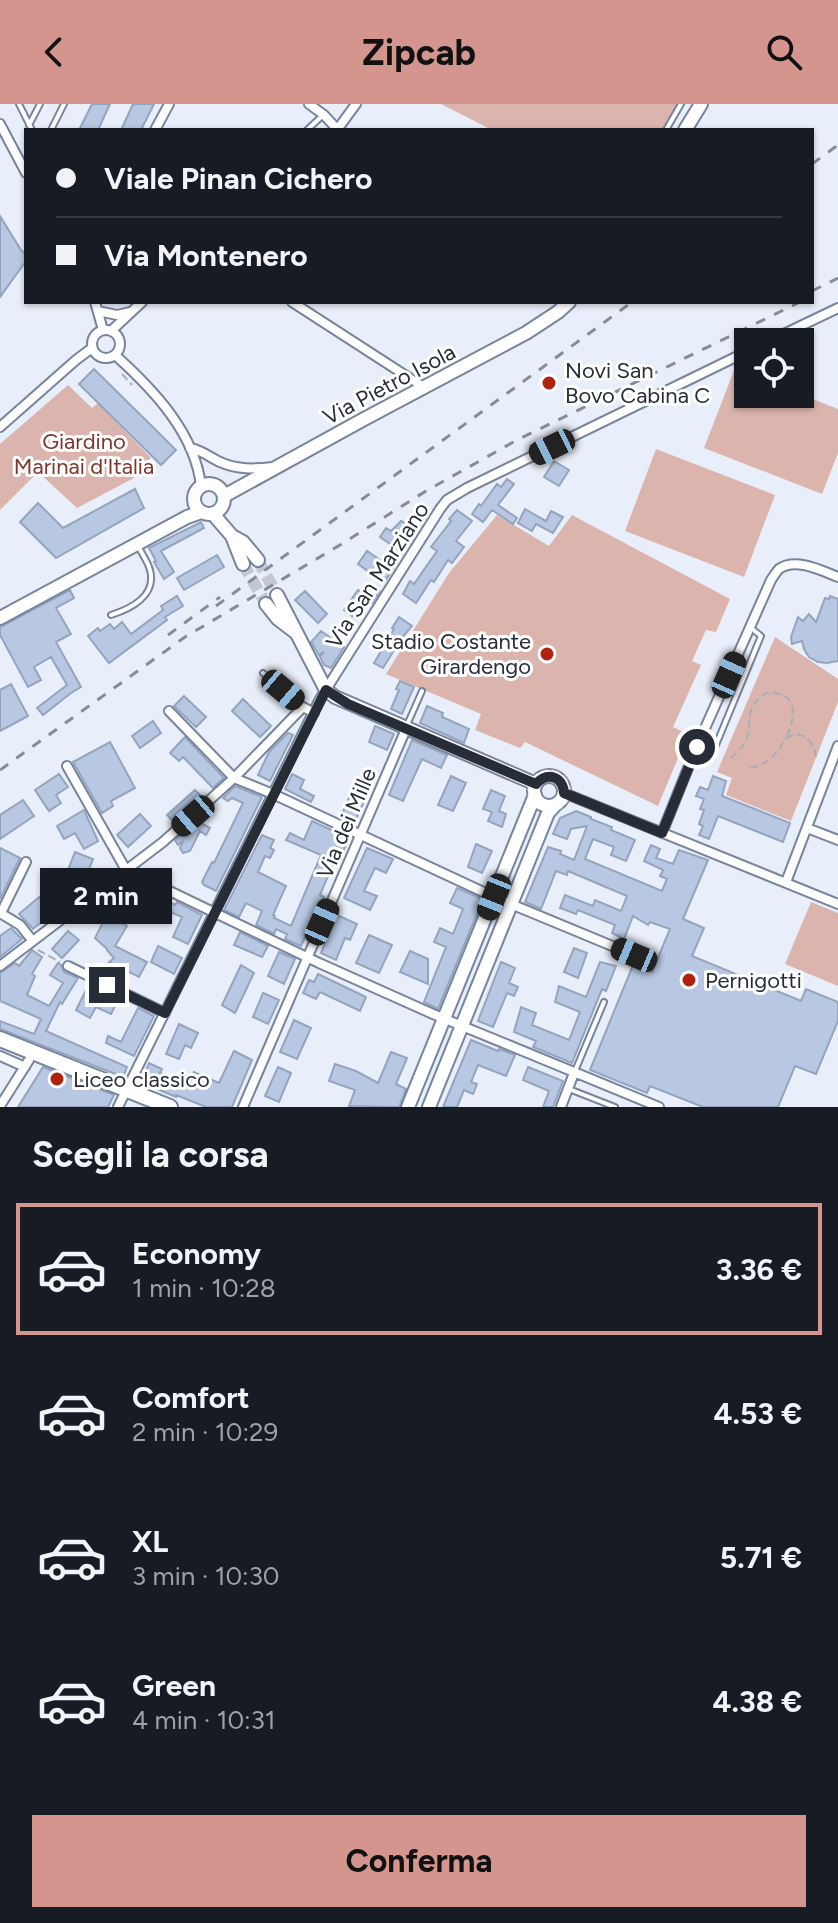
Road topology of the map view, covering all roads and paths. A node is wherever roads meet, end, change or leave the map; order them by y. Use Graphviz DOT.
graph roads {
  1 [pos="19,104"];
  2 [pos="40,104"];
  3 [pos="64,104"];
  4 [pos="169,104"];
  5 [pos="309,104"];
  6 [pos="356,104"];
  7 [pos="681,104"];
  8 [pos="701,104"];
  9 [pos="324,115"];
  10 [pos="0,124"];
  11 [pos="668,127"];
  12 [pos="30,128"];
  13 [pos="52,128"];
  14 [pos="156,128"];
  15 [pos="309,128"];
  16 [pos="335,128"];
  17 [pos="338,128"];
  18 [pos="686,128"];
  19 [pos="24,166"];
  20 [pos="140,304"];
  21 [pos="295,304"];
  22 [pos="567,304"];
  23 [pos="97,306"];
  24 [pos="838,308"];
  25 [pos="131,312"];
  26 [pos="796,328"];
  27 [pos="107,330"];
  28 [pos="92,348"];
  29 [pos="115,355"];
  30 [pos="734,358"];
  31 [pos="117,369"];
  32 [pos="132,385"];
  33 [pos="425,388"];
  34 [pos="0,427"];
  35 [pos="190,448"];
  36 [pos="277,466"];
  37 [pos="201,486"];
  38 [pos="224,496"];
  39 [pos="207,513"];
  40 [pos="232,536"];
  41 [pos="137,544"];
  42 [pos="258,560"];
  43 [pos="243,564"];
  44 [pos="838,577"];
  45 [pos="277,595"];
  46 [pos="266,604"];
  47 [pos="4,612"];
  48 [pos="111,615"];
  49 [pos="750,627"];
  50 [pos="298,633"];
  51 [pos="263,673"];
  52 [pos="326,690"];
  53 [pos="422,691"];
  54 [pos="796,698"];
  55 [pos="790,701"];
  56 [pos="303,707"];
  57 [pos="169,711"];
  58 [pos="314,713"];
  59 [pos="406,729"];
  60 [pos="785,740"];
  61 [pos="838,746"];
  62 [pos="694,753"];
  63 [pos="816,757"];
  64 [pos="731,758"];
  65 [pos="67,766"];
  66 [pos="562,766"];
  67 [pos="750,768"];
  68 [pos="559,773"];
  69 [pos="234,778"];
  70 [pos="533,791"];
  71 [pos="273,794"];
  72 [pos="560,801"];
  73 [pos="807,828"];
  74 [pos="662,833"];
  75 [pos="361,835"];
  76 [pos="838,840"];
  77 [pos="26,862"];
  78 [pos="126,870"];
  79 [pos="786,882"];
  80 [pos="494,897"];
  81 [pos="511,904"];
  82 [pos="838,904"];
  83 [pos="1,913"];
  84 [pos="214,913"];
  85 [pos="29,942"];
  86 [pos="634,955"];
  87 [pos="307,956"];
  88 [pos="0,966"];
  89 [pos="68,966"];
  90 [pos="604,1002"];
  91 [pos="165,1013"];
  92 [pos="444,1019"];
  93 [pos="462,1026"];
  94 [pos="0,1039"];
  95 [pos="0,1056"];
  96 [pos="574,1073"];
  97 [pos="127,1089"];
  98 [pos="568,1089"];
  99 [pos="0,1106"];
  100 [pos="118,1107"];
  101 [pos="170,1107"];
  102 [pos="243,1107"];
  103 [pos="408,1107"];
  104 [pos="429,1107"];
  105 [pos="561,1107"];
  106 [pos="615,1107"];
  107 [pos="659,1107"];
  1 -- 12 [label="lane"];
  2 -- 12 [label="lane"];
  3 -- 13 [label="lane"];
  4 -- 14 [label="street"];
  5 -- 9 [label="street"];
  6 -- 17 [label="street"];
  7 -- 11 [label="lane"];
  8 -- 18 [label="street"];
  9 -- 15 [label="lane"];
  9 -- 16 [label="street"];
  10 -- 19 [label="street"];
  20 -- 25 [label="street"];
  21 -- 33 [label="street"];
  22 -- 33 [label="street, Via Pietro Isola"];
  23 -- 25 [label="street"];
  23 -- 27 [label="street"];
  24 -- 26 [label="street"];
  25 -- 27 [label="street"];
  27 -- 28 [label="street"];
  27 -- 29 [label="street"];
  28 -- 29 [label="street"];
  28 -- 34 [label="street"];
  29 -- 35 [label="street"];
  30 -- 52 [label="street, Via San Marziano"];
  31 -- 32 [label="path"];
  33 -- 36 [label="street, Via Pietro Isola"];
  35 -- 36 [label="street"];
  35 -- 37 [label="street"];
  36 -- 38 [label="street, Via Pietro Isola"];
  37 -- 38 [label="street"];
  37 -- 39 [label="street"];
  38 -- 39 [label="street"];
  39 -- 40 [label="street"];
  39 -- 41 [label="street"];
  40 -- 42 [label="street"];
  40 -- 43 [label="street"];
  41 -- 47 [label="street"];
  41 -- 48 [label="lane"];
  44 -- 49 [label="street"];
  45 -- 50 [label="street"];
  46 -- 50 [label="street"];
  49 -- 62 [label="street"];
  49 -- 62 [label="lane"];
  50 -- 52 [label="street"];
  51 -- 56 [label="lane"];
  52 -- 58 [label="street, Via San Marziano"];
  52 -- 59 [label="street"];
  53 -- 59 [label="lane"];
  54 -- 55 [label="path"];
  55 -- 60 [label="path"];
  55 -- 64 [label="path"];
  56 -- 58 [label="street"];
  56 -- 69 [label="street"];
  57 -- 69 [label="street"];
  58 -- 71 [label="street, Via San Marziano"];
  59 -- 70 [label="street"];
  59 -- 75 [label="street, Via dei Mille"];
  60 -- 63 [label="path"];
  60 -- 67 [label="path"];
  61 -- 73 [label="street"];
  62 -- 74 [label="street"];
  65 -- 78 [label="street"];
  66 -- 68 [label="path"];
  68 -- 70 [label="path"];
  68 -- 72 [label="path"];
  69 -- 71 [label="street"];
  69 -- 78 [label="street"];
  70 -- 72 [label="street"];
  70 -- 72 [label="path"];
  70 -- 72 [label="street"];
  70 -- 80 [label="street"];
  71 -- 75 [label="street"];
  71 -- 84 [label="street, Via San Marziano"];
  72 -- 74 [label="street"];
  72 -- 81 [label="street"];
  73 -- 76 [label="street"];
  73 -- 79 [label="street"];
  74 -- 79 [label="street"];
  75 -- 80 [label="street"];
  75 -- 87 [label="street, Via dei Mille"];
  77 -- 83 [label="street"];
  78 -- 84 [label="street"];
  78 -- 85 [label="street"];
  79 -- 82 [label="street"];
  80 -- 81 [label="street"];
  80 -- 92 [label="street"];
  81 -- 86 [label="street"];
  81 -- 93 [label="street"];
  83 -- 85 [label="street"];
  84 -- 87 [label="street"];
  84 -- 91 [label="street, Via San Marziano"];
  85 -- 88 [label="street"];
  85 -- 89 [label="path"];
  87 -- 92 [label="street"];
  87 -- 102 [label="street, Via dei Mille"];
  89 -- 91 [label="street"];
  90 -- 96 [label="lane"];
  91 -- 97 [label="street, Via San Marziano"];
  92 -- 93 [label="street"];
  92 -- 103 [label="street"];
  93 -- 96 [label="street"];
  93 -- 104 [label="street"];
  94 -- 97 [label="main road"];
  95 -- 99 [label="street"];
  96 -- 98 [label="street"];
  96 -- 107 [label="street"];
  97 -- 100 [label="street, Via San Marziano"];
  97 -- 101 [label="main road"];
  98 -- 105 [label="street"];
  98 -- 106 [label="lane"];
}
